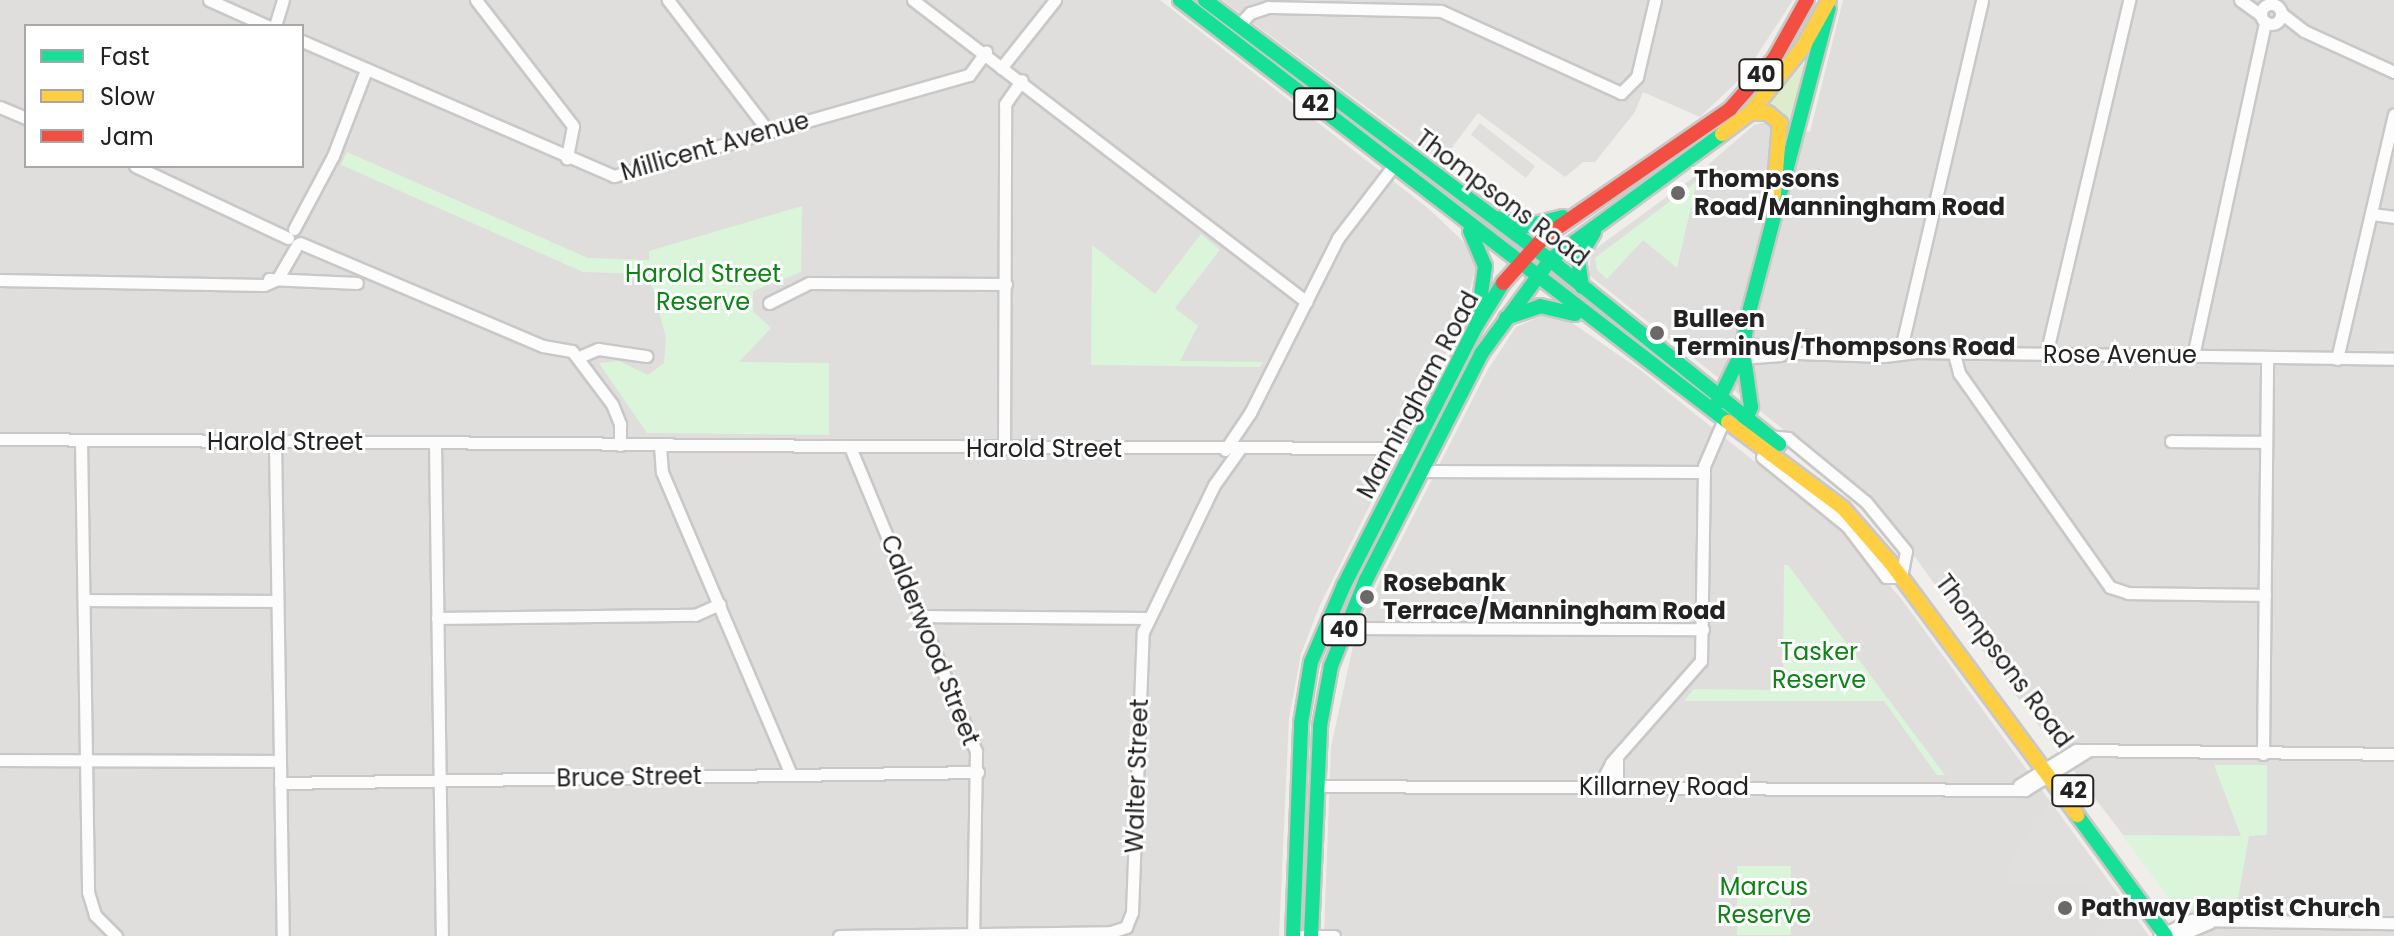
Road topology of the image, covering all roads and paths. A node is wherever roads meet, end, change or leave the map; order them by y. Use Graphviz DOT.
graph roads {
  1 [pos="209,0"];
  2 [pos="283,0"];
  3 [pos="476,0"];
  4 [pos="668,0"];
  5 [pos="913,0"];
  6 [pos="1055,0"];
  7 [pos="1180,0"];
  8 [pos="1205,0"];
  9 [pos="1655,0"];
  10 [pos="1807,0"];
  11 [pos="1830,0"];
  12 [pos="1982,0"];
  13 [pos="2129,0"];
  14 [pos="2242,0"];
  15 [pos="2272,12"];
  16 [pos="263,24"];
  17 [pos="276,24"];
  18 [pos="1233,32"];
  19 [pos="304,42"];
  20 [pos="984,55"];
  21 [pos="1003,67"];
  22 [pos="370,71"];
  23 [pos="2394,72"];
  24 [pos="1020,83"];
  25 [pos="0,107"];
  26 [pos="1750,113"];
  27 [pos="2394,115"];
  28 [pos="24,117"];
  29 [pos="769,132"];
  30 [pos="567,158"];
  31 [pos="1394,165"];
  32 [pos="140,168"];
  33 [pos="1585,207"];
  34 [pos="1477,209"];
  35 [pos="2371,214"];
  36 [pos="1608,215"];
  37 [pos="2394,217"];
  38 [pos="1467,225"];
  39 [pos="1770,231"];
  40 [pos="296,237"];
  41 [pos="1532,248"];
  42 [pos="1550,260"];
  43 [pos="1517,265"];
  44 [pos="1536,277"];
  45 [pos="276,279"];
  46 [pos="0,280"];
  47 [pos="357,283"];
  48 [pos="1006,284"];
  49 [pos="1582,287"];
  50 [pos="1306,302"];
  51 [pos="769,303"];
  52 [pos="1504,318"];
  53 [pos="1598,325"];
  54 [pos="1476,326"];
  55 [pos="1743,352"];
  56 [pos="1900,353"];
  57 [pos="1954,354"];
  58 [pos="2046,355"];
  59 [pos="646,356"];
  60 [pos="2193,356"];
  61 [pos="579,357"];
  62 [pos="2267,358"];
  63 [pos="2337,359"];
  64 [pos="2394,359"];
  65 [pos="1700,400"];
  66 [pos="1718,402"];
  67 [pos="1250,413"];
  68 [pos="1745,423"];
  69 [pos="1722,424"];
  70 [pos="0,439"];
  71 [pos="81,440"];
  72 [pos="2171,441"];
  73 [pos="275,442"];
  74 [pos="2266,442"];
  75 [pos="435,443"];
  76 [pos="620,445"];
  77 [pos="660,445"];
  78 [pos="850,447"];
  79 [pos="1004,448"];
  80 [pos="1413,448"];
  81 [pos="1219,450"];
  82 [pos="1245,450"];
  83 [pos="1373,451"];
  84 [pos="1420,471"];
  85 [pos="1401,472"];
  86 [pos="1704,472"];
  87 [pos="1214,485"];
  88 [pos="1904,573"];
  89 [pos="2265,595"];
  90 [pos="84,600"];
  91 [pos="277,601"];
  92 [pos="720,604"];
  93 [pos="921,616"];
  94 [pos="437,618"];
  95 [pos="1148,618"];
  96 [pos="1345,628"];
  97 [pos="1703,629"];
  98 [pos="2263,754"];
  99 [pos="2394,754"];
  100 [pos="1617,757"];
  101 [pos="0,760"];
  102 [pos="86,760"];
  103 [pos="280,761"];
  104 [pos="2050,769"];
  105 [pos="978,772"];
  106 [pos="791,775"];
  107 [pos="440,780"];
  108 [pos="280,783"];
  109 [pos="1316,786"];
  110 [pos="1599,786"];
  111 [pos="1617,786"];
  112 [pos="2394,923"];
  113 [pos="2171,934"];
  114 [pos="973,935"];
  115 [pos="1308,935"];
  116 [pos="116,936"];
  117 [pos="283,936"];
  118 [pos="442,936"];
  119 [pos="839,936"];
  120 [pos="1293,936"];
  121 [pos="1334,936"];
  1 -- 16 [label="street"];
  2 -- 17 [label="street"];
  3 -- 30 [label="street"];
  4 -- 29 [label="street"];
  5 -- 20 [label="street"];
  6 -- 21 [label="street"];
  7 -- 18 [label="main road, Thompsons Road / 42"];
  8 -- 18 [label="main road, Thompsons Road / 42"];
  9 -- 18 [label="street"];
  10 -- 33 [label="main road, Manningham Road / 40"];
  11 -- 26 [label="main road, Manningham Road / 40"];
  11 -- 39 [label="main road"];
  12 -- 56 [label="street"];
  13 -- 58 [label="street"];
  14 -- 15 [label="street"];
  15 -- 23 [label="street"];
  15 -- 60 [label="street"];
  18 -- 31 [label="main road, Thompsons Road / 42"];
  18 -- 34 [label="main road, Thompsons Road / 42"];
  19 -- 22 [label="street, Millicent Avenue"];
  20 -- 21 [label="street"];
  20 -- 29 [label="street, Millicent Avenue"];
  21 -- 24 [label="street"];
  22 -- 30 [label="street, Millicent Avenue"];
  22 -- 40 [label="street"];
  24 -- 48 [label="street"];
  24 -- 50 [label="street"];
  25 -- 28 [label="street"];
  26 -- 36 [label="main road, Manningham Road / 40"];
  26 -- 39 [label="main road"];
  27 -- 35 [label="street"];
  29 -- 30 [label="street, Millicent Avenue"];
  31 -- 38 [label="main road, Thompsons Road / 42"];
  31 -- 50 [label="street"];
  32 -- 40 [label="street"];
  33 -- 34 [label="main road"];
  33 -- 41 [label="main road, Manningham Road / 40"];
  34 -- 41 [label="main road, Thompsons Road / 42"];
  35 -- 37 [label="street"];
  35 -- 63 [label="street"];
  36 -- 42 [label="main road, Manningham Road / 40"];
  36 -- 49 [label="main road"];
  38 -- 43 [label="main road, Thompsons Road / 42"];
  38 -- 54 [label="main road"];
  39 -- 55 [label="main road"];
  40 -- 45 [label="street"];
  40 -- 61 [label="street"];
  41 -- 42 [label="main road, Thompsons Road / 42"];
  41 -- 43 [label="main road, Manningham Road / 40"];
  42 -- 44 [label="main road, Manningham Road / 40"];
  42 -- 49 [label="main road, Thompsons Road / 42"];
  43 -- 44 [label="main road, Thompsons Road / 42"];
  43 -- 54 [label="main road, Manningham Road / 40"];
  44 -- 52 [label="main road, Manningham Road / 40"];
  44 -- 53 [label="main road, Thompsons Road / 42"];
  45 -- 46 [label="street"];
  45 -- 47 [label="street"];
  48 -- 51 [label="street"];
  48 -- 79 [label="street"];
  49 -- 66 [label="main road, Thompsons Road / 42"];
  50 -- 67 [label="street"];
  52 -- 53 [label="main road"];
  52 -- 84 [label="main road, Manningham Road / 40"];
  53 -- 65 [label="main road, Thompsons Road / 42"];
  54 -- 80 [label="main road, Manningham Road / 40"];
  55 -- 56 [label="street, Rose Avenue"];
  55 -- 66 [label="main road"];
  55 -- 68 [label="main road"];
  56 -- 57 [label="street, Rose Avenue"];
  57 -- 58 [label="street, Rose Avenue"];
  57 -- 89 [label="street"];
  58 -- 60 [label="street, Rose Avenue"];
  59 -- 61 [label="street"];
  60 -- 62 [label="street, Rose Avenue"];
  61 -- 76 [label="street"];
  62 -- 63 [label="street, Rose Avenue"];
  62 -- 74 [label="street"];
  63 -- 64 [label="street, Rose Avenue"];
  65 -- 66 [label="main road, Thompsons Road / 42"];
  65 -- 69 [label="street, Thompsons Road"];
  66 -- 68 [label="main road, Thompsons Road / 42"];
  67 -- 81 [label="street"];
  67 -- 82 [label="street"];
  68 -- 88 [label="main road, Thompsons Road / 42"];
  68 -- 88 [label="main road, Thompsons Road / 42"];
  69 -- 86 [label="street"];
  69 -- 88 [label="street, Thompsons Road"];
  70 -- 71 [label="street, Harold Street"];
  71 -- 73 [label="street, Harold Street"];
  71 -- 90 [label="street"];
  72 -- 74 [label="street"];
  73 -- 75 [label="street, Harold Street"];
  73 -- 91 [label="street"];
  74 -- 89 [label="street"];
  75 -- 76 [label="street, Harold Street"];
  75 -- 94 [label="street"];
  76 -- 77 [label="street, Harold Street"];
  77 -- 78 [label="street, Harold Street"];
  77 -- 92 [label="street"];
  78 -- 79 [label="street, Harold Street"];
  78 -- 93 [label="street, Calderwood Street"];
  79 -- 81 [label="street, Harold Street"];
  80 -- 83 [label="street, Harold Street"];
  80 -- 85 [label="main road, Manningham Road / 40"];
  81 -- 82 [label="street, Harold Street"];
  81 -- 87 [label="street, Walter Street"];
  82 -- 83 [label="street, Harold Street"];
  82 -- 87 [label="street, Walter Street"];
  83 -- 85 [label="street"];
  84 -- 86 [label="street"];
  84 -- 96 [label="main road, Manningham Road / 40"];
  85 -- 120 [label="main road, Manningham Road / 40"];
  86 -- 97 [label="street"];
  87 -- 95 [label="street, Walter Street"];
  88 -- 104 [label="main road, Thompsons Road / 42"];
  89 -- 98 [label="street"];
  90 -- 91 [label="street"];
  90 -- 102 [label="street"];
  91 -- 103 [label="street"];
  92 -- 94 [label="street"];
  92 -- 106 [label="street"];
  93 -- 95 [label="street"];
  93 -- 105 [label="street, Calderwood Street"];
  94 -- 107 [label="street"];
  95 -- 114 [label="street, Walter Street"];
  96 -- 97 [label="street"];
  96 -- 109 [label="main road, Manningham Road / 40"];
  97 -- 100 [label="street"];
  98 -- 99 [label="street, Killarney Road"];
  98 -- 104 [label="street, Killarney Road"];
  100 -- 110 [label="street"];
  100 -- 111 [label="street"];
  101 -- 102 [label="street"];
  102 -- 103 [label="street"];
  102 -- 116 [label="street"];
  103 -- 108 [label="street"];
  104 -- 111 [label="street, Killarney Road"];
  104 -- 113 [label="main road, Thompsons Road / 42"];
  105 -- 106 [label="street, Bruce Street"];
  105 -- 114 [label="street, Calderwood Street"];
  106 -- 107 [label="street, Bruce Street"];
  107 -- 108 [label="street, Bruce Street"];
  107 -- 118 [label="street"];
  108 -- 117 [label="street"];
  109 -- 110 [label="street, Killarney Road"];
  109 -- 115 [label="main road, Manningham Road / 40"];
  110 -- 111 [label="street, Killarney Road"];
  112 -- 113 [label="street"];
  114 -- 119 [label="street"];
  115 -- 121 [label="street"];
}
